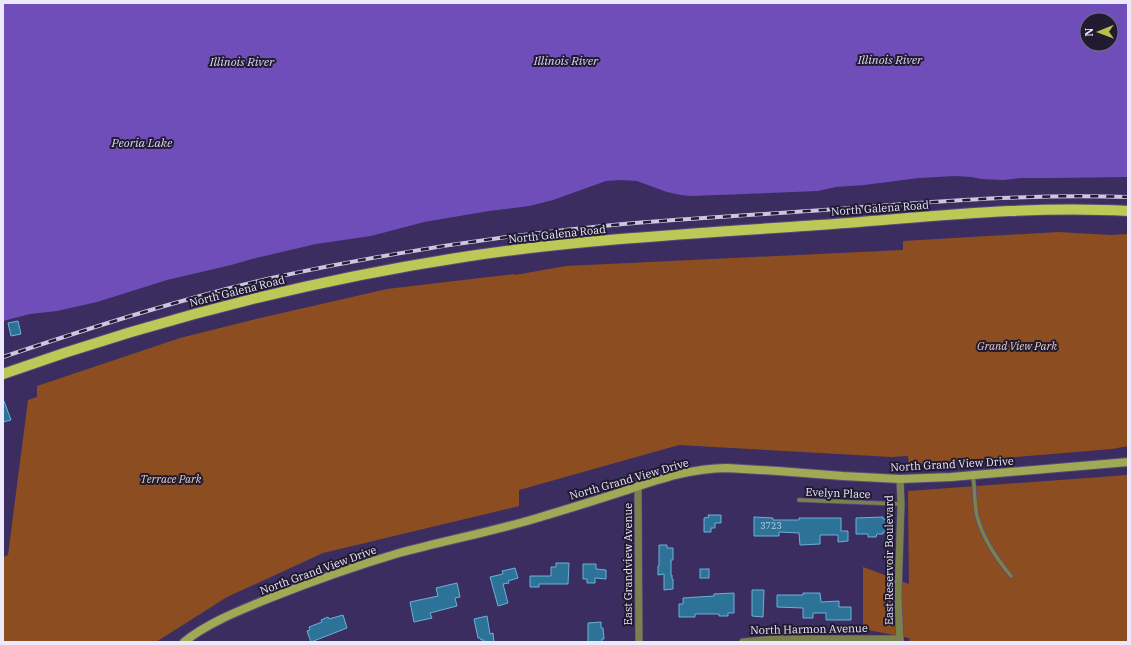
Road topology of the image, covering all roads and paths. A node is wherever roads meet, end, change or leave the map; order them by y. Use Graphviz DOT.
graph roads {
  1 [pos="1128,211"];
  2 [pos="3,374"];
  3 [pos="1128,462"];
  4 [pos="973,475"];
  5 [pos="900,479"];
  6 [pos="638,486"];
  7 [pos="799,500"];
  8 [pos="901,504"];
  9 [pos="1011,576"];
  10 [pos="900,640"];
  11 [pos="184,642"];
  12 [pos="639,642"];
  13 [pos="743,642"];
  1 -- 2 [label="main road, North Galena Road"];
  3 -- 4 [label="street, North Grand View Drive"];
  4 -- 5 [label="street, North Grand View Drive"];
  4 -- 9 [label="lane"];
  5 -- 6 [label="street, North Grand View Drive"];
  5 -- 8 [label="street, East Reservoir Boulevard"];
  6 -- 11 [label="street, North Grand View Drive"];
  6 -- 12 [label="street, East Grandview Avenue"];
  7 -- 8 [label="lane, Evelyn Place"];
  8 -- 10 [label="street, East Reservoir Boulevard"];
  10 -- 13 [label="street, North Harmon Avenue"];
}
